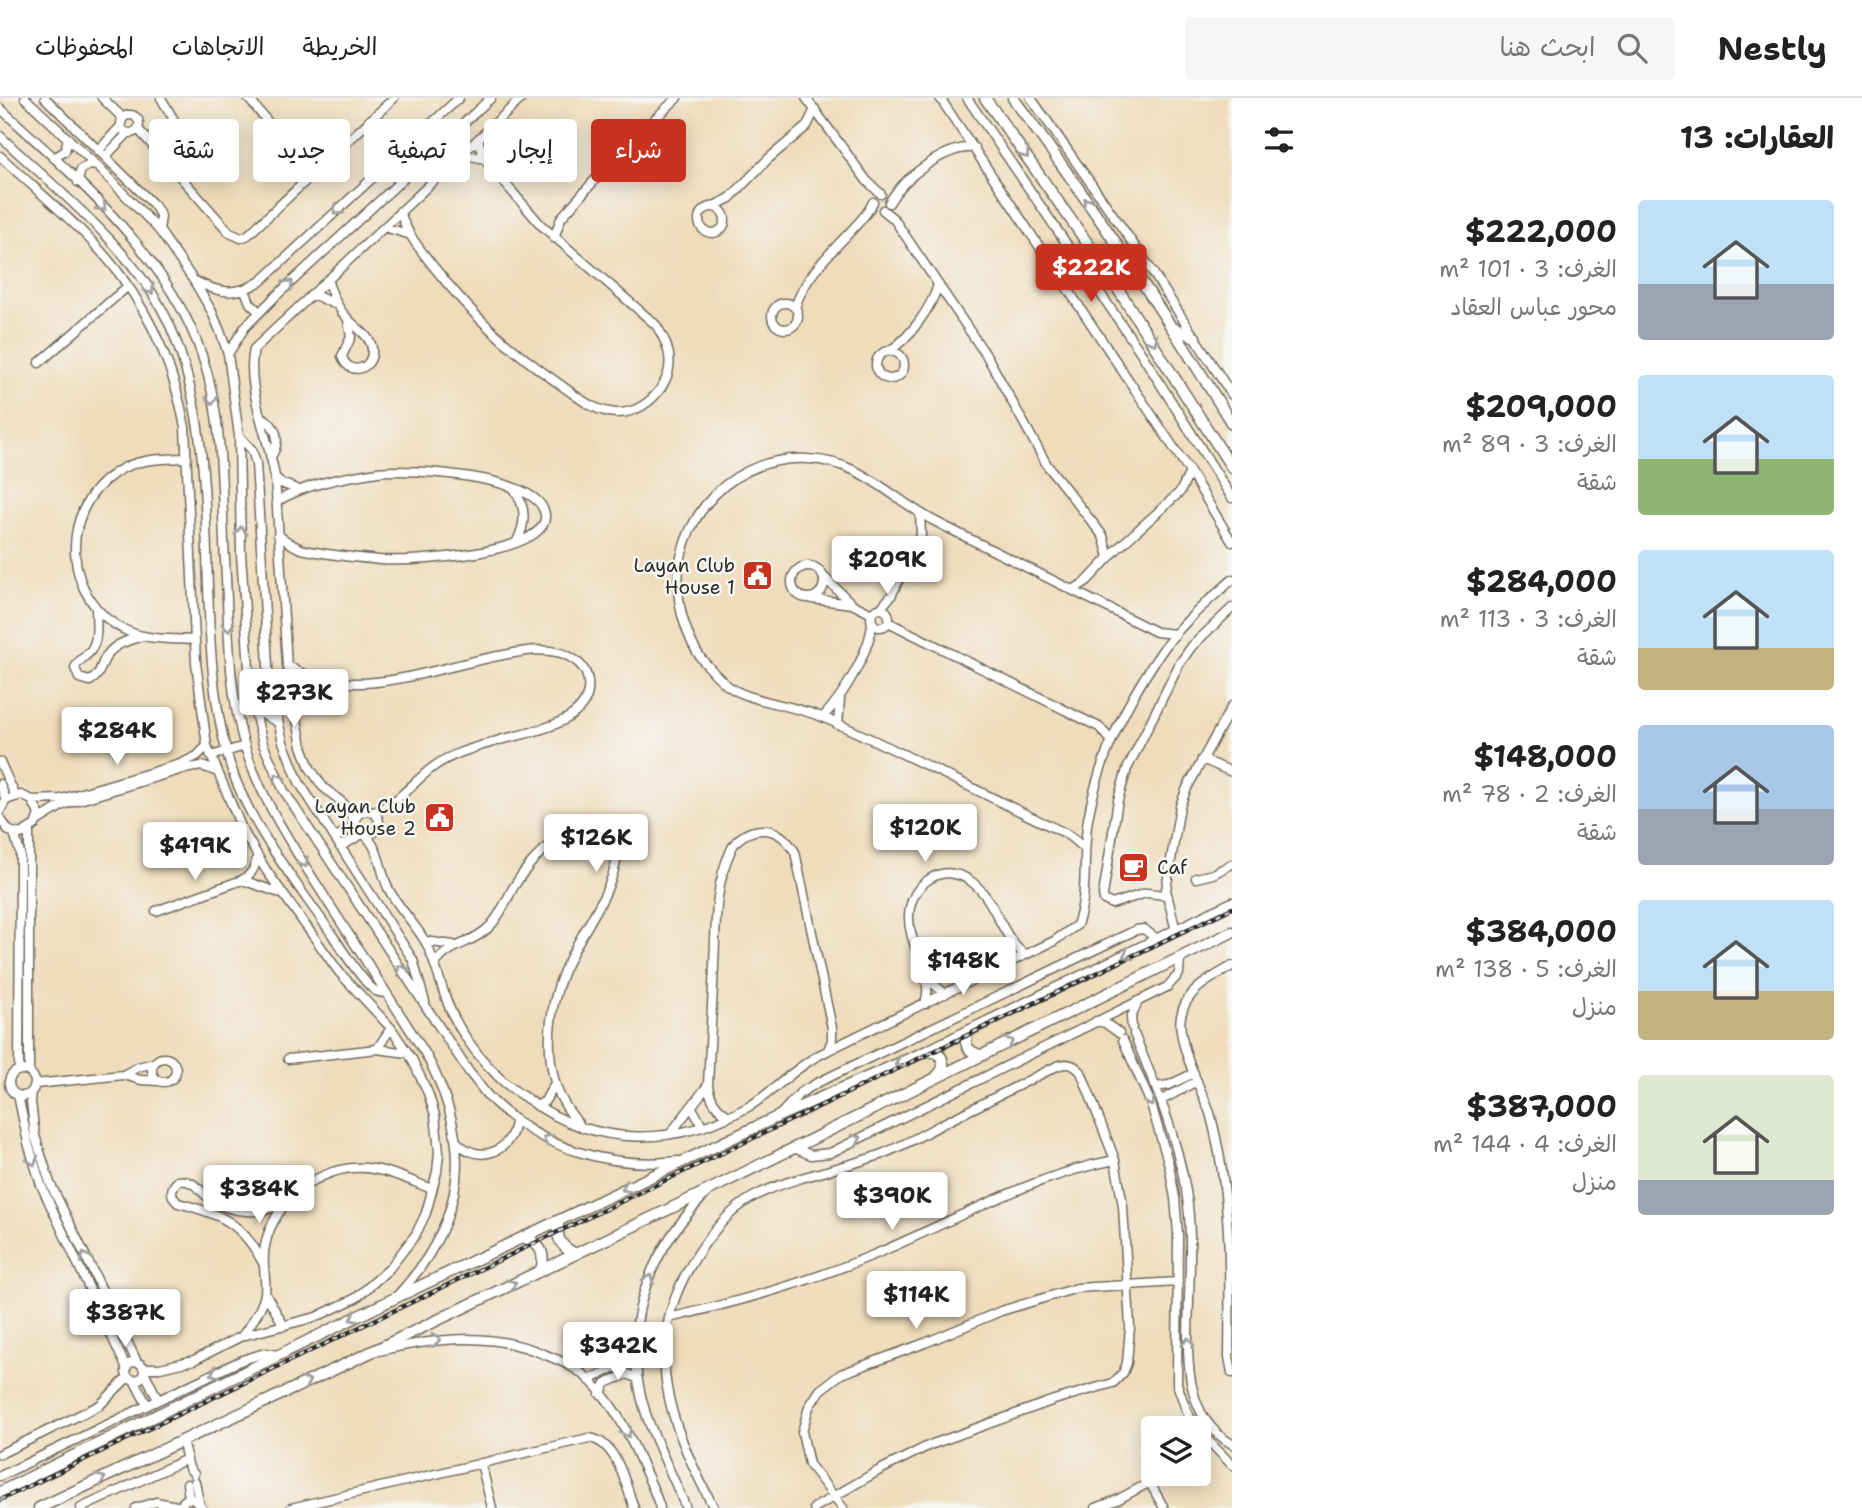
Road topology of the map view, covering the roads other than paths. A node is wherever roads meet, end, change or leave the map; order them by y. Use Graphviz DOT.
graph roads {
  1 [pos="25,98"];
  2 [pos="45,98"];
  3 [pos="102,98"];
  4 [pos="161,98"];
  5 [pos="248,98"];
  6 [pos="459,98"];
  7 [pos="491,98"];
  8 [pos="522,98"];
  9 [pos="677,98"];
  10 [pos="806,98"];
  11 [pos="940,98"];
  12 [pos="967,98"];
  13 [pos="985,98"];
  14 [pos="1013,98"];
  15 [pos="1031,98"];
  16 [pos="387,100"];
  17 [pos="0,108"];
  18 [pos="815,109"];
  19 [pos="173,119"];
  20 [pos="265,119"];
  21 [pos="122,122"];
  22 [pos="826,124"];
  23 [pos="807,126"];
  24 [pos="138,129"];
  25 [pos="963,130"];
  26 [pos="128,133"];
  27 [pos="0,136"];
  28 [pos="350,137"];
  29 [pos="68,138"];
  30 [pos="478,139"];
  31 [pos="470,146"];
  32 [pos="975,148"];
  33 [pos="949,152"];
  34 [pos="102,153"];
  35 [pos="0,156"];
  36 [pos="470,156"];
  37 [pos="54,158"];
  38 [pos="484,159"];
  39 [pos="97,166"];
  40 [pos="78,181"];
  41 [pos="305,182"];
  42 [pos="432,182"];
  43 [pos="504,182"];
  44 [pos="902,186"];
  45 [pos="877,197"];
  46 [pos="730,198"];
  47 [pos="712,207"];
  48 [pos="886,207"];
  49 [pos="400,211"];
  50 [pos="866,215"];
  51 [pos="561,218"];
  52 [pos="725,218"];
  53 [pos="541,225"];
  54 [pos="384,227"];
  55 [pos="159,230"];
  56 [pos="408,234"];
  57 [pos="554,238"];
  58 [pos="327,280"];
  59 [pos="194,281"];
  60 [pos="938,285"];
  61 [pos="128,286"];
  62 [pos="245,290"];
  63 [pos="802,292"];
  64 [pos="312,294"];
  65 [pos="949,300"];
  66 [pos="785,303"];
  67 [pos="930,303"];
  68 [pos="335,304"];
  69 [pos="795,308"];
  70 [pos="259,312"];
  71 [pos="348,320"];
  72 [pos="1171,327"];
  73 [pos="1195,337"];
  74 [pos="906,338"];
  75 [pos="889,351"];
  76 [pos="228,354"];
  77 [pos="902,359"];
  78 [pos="39,363"];
  79 [pos="1232,395"];
  80 [pos="1232,424"];
  81 [pos="239,436"];
  82 [pos="187,458"];
  83 [pos="1232,468"];
  84 [pos="1190,472"];
  85 [pos="275,477"];
  86 [pos="512,487"];
  87 [pos="299,490"];
  88 [pos="1180,492"];
  89 [pos="1204,495"];
  90 [pos="1232,498"];
  91 [pos="276,502"];
  92 [pos="920,513"];
  93 [pos="938,523"];
  94 [pos="278,535"];
  95 [pos="921,535"];
  96 [pos="1103,536"];
  97 [pos="1232,542"];
  98 [pos="516,543"];
  99 [pos="1123,543"];
  100 [pos="301,549"];
  101 [pos="241,554"];
  102 [pos="225,557"];
  103 [pos="1109,557"];
  104 [pos="280,559"];
  105 [pos="822,575"];
  106 [pos="1090,578"];
  107 [pos="1232,580"];
  108 [pos="243,583"];
  109 [pos="227,586"];
  110 [pos="1073,590"];
  111 [pos="891,596"];
  112 [pos="809,598"];
  113 [pos="1090,599"];
  114 [pos="852,604"];
  115 [pos="96,607"];
  116 [pos="1232,608"];
  117 [pos="875,614"];
  118 [pos="887,621"];
  119 [pos="1156,632"];
  120 [pos="1176,634"];
  121 [pos="143,636"];
  122 [pos="870,638"];
  123 [pos="195,640"];
  124 [pos="1164,648"];
  125 [pos="287,665"];
  126 [pos="313,678"];
  127 [pos="289,687"];
  128 [pos="839,699"];
  129 [pos="1232,706"];
  130 [pos="253,709"];
  131 [pos="823,718"];
  132 [pos="277,722"];
  133 [pos="838,724"];
  134 [pos="1099,727"];
  135 [pos="1118,727"];
  136 [pos="1111,740"];
  137 [pos="207,746"];
  138 [pos="245,746"];
  139 [pos="227,750"];
  140 [pos="212,756"];
  141 [pos="1202,759"];
  142 [pos="229,761"];
  143 [pos="0,762"];
  144 [pos="188,765"];
  145 [pos="217,769"];
  146 [pos="1232,772"];
  147 [pos="0,784"];
  148 [pos="11,798"];
  149 [pos="32,800"];
  150 [pos="343,803"];
  151 [pos="389,806"];
  152 [pos="0,811"];
  153 [pos="369,812"];
  154 [pos="0,818"];
  155 [pos="37,821"];
  156 [pos="380,822"];
  157 [pos="355,823"];
  158 [pos="1086,829"];
  159 [pos="29,831"];
  160 [pos="376,831"];
  161 [pos="14,833"];
  162 [pos="364,834"];
  163 [pos="1065,834"];
  164 [pos="335,838"];
  165 [pos="340,847"];
  166 [pos="1085,848"];
  167 [pos="377,851"];
  168 [pos="257,857"];
  169 [pos="1232,864"];
  170 [pos="1196,878"];
  171 [pos="243,880"];
  172 [pos="283,894"];
  173 [pos="1166,895"];
  174 [pos="1232,903"];
  175 [pos="156,911"];
  176 [pos="1176,931"];
  177 [pos="1232,932"];
  178 [pos="1008,939"];
  179 [pos="1158,940"];
  180 [pos="425,941"];
  181 [pos="460,944"];
  182 [pos="1025,955"];
  183 [pos="1180,958"];
  184 [pos="436,963"];
  185 [pos="1010,963"];
  186 [pos="1232,966"];
  187 [pos="927,978"];
  188 [pos="386,993"];
  189 [pos="945,994"];
  190 [pos="1138,1000"];
  191 [pos="925,1003"];
  192 [pos="425,1005"];
  193 [pos="1096,1021"];
  194 [pos="831,1022"];
  195 [pos="391,1028"];
  196 [pos="970,1030"];
  197 [pos="851,1040"];
  198 [pos="1139,1045"];
  199 [pos="377,1049"];
  200 [pos="1129,1050"];
  201 [pos="828,1051"];
  202 [pos="927,1051"];
  203 [pos="408,1053"];
  204 [pos="983,1055"];
  205 [pos="288,1059"];
  206 [pos="155,1063"];
  207 [pos="19,1070"];
  208 [pos="29,1071"];
  209 [pos="123,1076"];
  210 [pos="936,1077"];
  211 [pos="1196,1077"];
  212 [pos="159,1081"];
  213 [pos="5,1083"];
  214 [pos="555,1083"];
  215 [pos="35,1084"];
  216 [pos="708,1085"];
  217 [pos="1156,1087"];
  218 [pos="30,1093"];
  219 [pos="18,1095"];
  220 [pos="712,1100"];
  221 [pos="1161,1100"];
  222 [pos="695,1105"];
  223 [pos="537,1106"];
  224 [pos="570,1113"];
  225 [pos="729,1116"];
  226 [pos="779,1116"];
  227 [pos="515,1119"];
  228 [pos="562,1121"];
  229 [pos="704,1127"];
  230 [pos="582,1128"];
  231 [pos="670,1134"];
  232 [pos="457,1142"];
  233 [pos="793,1148"];
  234 [pos="685,1160"];
  235 [pos="1115,1160"];
  236 [pos="432,1189"];
  237 [pos="711,1189"];
  238 [pos="290,1199"];
  239 [pos="1188,1203"];
  240 [pos="1176,1204"];
  241 [pos="559,1220"];
  242 [pos="523,1237"];
  243 [pos="576,1254"];
  244 [pos="263,1263"];
  245 [pos="541,1270"];
  246 [pos="1178,1282"];
  247 [pos="1128,1284"];
  248 [pos="265,1293"];
  249 [pos="395,1298"];
  250 [pos="669,1318"];
  251 [pos="284,1326"];
  252 [pos="242,1336"];
  253 [pos="369,1353"];
  254 [pos="279,1355"];
  255 [pos="636,1358"];
  256 [pos="127,1367"];
  257 [pos="141,1367"];
  258 [pos="1232,1373"];
  259 [pos="131,1378"];
  260 [pos="637,1378"];
  261 [pos="589,1380"];
  262 [pos="1191,1381"];
  263 [pos="1178,1384"];
  264 [pos="600,1394"];
  265 [pos="158,1400"];
  266 [pos="146,1405"];
  267 [pos="1190,1416"];
  268 [pos="182,1440"];
  269 [pos="1211,1443"];
  270 [pos="1232,1444"];
  271 [pos="0,1454"];
  272 [pos="481,1463"];
  273 [pos="1232,1465"];
  274 [pos="190,1474"];
  275 [pos="0,1476"];
  276 [pos="1144,1486"];
  277 [pos="1152,1486"];
  278 [pos="0,1492"];
  279 [pos="835,1496"];
  280 [pos="189,1499"];
  281 [pos="330,1504"];
  282 [pos="182,1507"];
  283 [pos="201,1507"];
  284 [pos="39,1508"];
  285 [pos="81,1508"];
  286 [pos="136,1508"];
  287 [pos="292,1508"];
  288 [pos="492,1508"];
  289 [pos="634,1508"];
  290 [pos="660,1508"];
  291 [pos="686,1508"];
  292 [pos="714,1508"];
  293 [pos="814,1508"];
  294 [pos="843,1508"];
  295 [pos="1096,1508"];
  296 [pos="1164,1508"];
  1 -- 29 [label="street"];
  2 -- 34 [label="street"];
  3 -- 21 [label="street"];
  4 -- 19 [label="street"];
  5 -- 20 [label="street"];
  6 -- 62 [label="street, one-way"];
  70 -- 7 [label="street, one-way"];
  8 -- 30 [label="street"];
  9 -- 51 [label="street"];
  10 -- 18 [label="street"];
  11 -- 25 [label="street"];
  12 -- 90 [label="street"];
  13 -- 83 [label="main road, one-way"];
  72 -- 14 [label="main road, one-way"];
  15 -- 73 [label="street"];
  16 -- 28 [label="street"];
  17 -- 37 [label="street"];
  18 -- 22 [label="street"];
  18 -- 23 [label="street"];
  21 -- 24 [label="street"];
  21 -- 26 [label="street"];
  21 -- 34 [label="street"];
  22 -- 23 [label="street"];
  22 -- 45 [label="street"];
  23 -- 46 [label="street"];
  24 -- 26 [label="street"];
  24 -- 41 [label="street"];
  25 -- 32 [label="street"];
  25 -- 33 [label="street"];
  26 -- 34 [label="street"];
  27 -- 139 [label="street, one-way"];
  29 -- 37 [label="street"];
  29 -- 39 [label="street"];
  30 -- 31 [label="street"];
  30 -- 38 [label="street"];
  32 -- 33 [label="street"];
  32 -- 84 [label="street"];
  33 -- 44 [label="street"];
  34 -- 55 [label="street"];
  35 -- 61 [label="street"];
  36 -- 38 [label="street"];
  37 -- 40 [label="street"];
  39 -- 40 [label="street"];
  39 -- 55 [label="street"];
  40 -- 102 [label="street, one-way"];
  42 -- 49 [label="street"];
  43 -- 53 [label="street"];
  44 -- 45 [label="street"];
  44 -- 48 [label="street"];
  45 -- 48 [label="street"];
  45 -- 48 [label="street"];
  45 -- 50 [label="street"];
  46 -- 47 [label="street"];
  46 -- 52 [label="street"];
  47 -- 52 [label="street"];
  47 -- 52 [label="street"];
  48 -- 50 [label="street"];
  48 -- 60 [label="street"];
  49 -- 54 [label="street"];
  49 -- 56 [label="street"];
  50 -- 63 [label="street"];
  51 -- 53 [label="street"];
  51 -- 57 [label="street"];
  53 -- 57 [label="street"];
  54 -- 56 [label="street"];
  54 -- 58 [label="street"];
  55 -- 59 [label="street"];
  56 -- 57 [label="street"];
  58 -- 64 [label="street"];
  58 -- 68 [label="street"];
  59 -- 62 [label="street"];
  59 -- 76 [label="street"];
  60 -- 65 [label="street"];
  60 -- 67 [label="street"];
  61 -- 78 [label="street"];
  61 -- 82 [label="street"];
  62 -- 70 [label="street"];
  63 -- 66 [label="street"];
  63 -- 69 [label="street"];
  64 -- 68 [label="street"];
  64 -- 85 [label="street"];
  65 -- 67 [label="street"];
  65 -- 96 [label="street"];
  66 -- 69 [label="street"];
  66 -- 69 [label="street"];
  67 -- 74 [label="street"];
  68 -- 71 [label="street"];
  70 -- 76 [label="street"];
  71 -- 71 [label="street"];
  72 -- 73 [label="main road"];
  72 -- 80 [label="main road"];
  73 -- 79 [label="street"];
  74 -- 75 [label="street"];
  74 -- 77 [label="street"];
  75 -- 77 [label="street"];
  75 -- 77 [label="street"];
  76 -- 81 [label="street"];
  101 -- 81 [label="street, one-way"];
  81 -- 132 [label="street"];
  82 -- 115 [label="street"];
  82 -- 123 [label="street"];
  84 -- 88 [label="street"];
  84 -- 89 [label="street"];
  85 -- 87 [label="street"];
  85 -- 91 [label="street"];
  86 -- 87 [label="street"];
  86 -- 98 [label="street"];
  86 -- 98 [label="street"];
  87 -- 91 [label="street"];
  88 -- 89 [label="street"];
  88 -- 99 [label="street"];
  89 -- 97 [label="street"];
  91 -- 94 [label="street"];
  92 -- 93 [label="street"];
  92 -- 95 [label="street"];
  92 -- 131 [label="street"];
  93 -- 95 [label="street"];
  93 -- 110 [label="street"];
  94 -- 100 [label="street"];
  94 -- 104 [label="street"];
  95 -- 111 [label="street"];
  96 -- 99 [label="street"];
  96 -- 103 [label="street"];
  98 -- 100 [label="street"];
  99 -- 103 [label="street"];
  100 -- 104 [label="street"];
  101 -- 102 [label="street"];
  101 -- 108 [label="street"];
  102 -- 109 [label="street"];
  103 -- 106 [label="street"];
  104 -- 125 [label="street"];
  105 -- 112 [label="street"];
  105 -- 112 [label="street"];
  105 -- 114 [label="street"];
  106 -- 110 [label="street"];
  106 -- 113 [label="street"];
  107 -- 120 [label="street"];
  108 -- 109 [label="street"];
  108 -- 130 [label="street"];
  109 -- 138 [label="street, one-way"];
  110 -- 113 [label="street"];
  111 -- 117 [label="street"];
  111 -- 118 [label="street"];
  112 -- 114 [label="street"];
  113 -- 119 [label="street"];
  114 -- 117 [label="street"];
  115 -- 121 [label="street"];
  115 -- 121 [label="street"];
  116 -- 173 [label="street"];
  117 -- 118 [label="street"];
  117 -- 118 [label="street"];
  117 -- 122 [label="street"];
  118 -- 122 [label="street"];
  118 -- 134 [label="street"];
  119 -- 120 [label="street"];
  119 -- 124 [label="street"];
  120 -- 124 [label="street"];
  121 -- 123 [label="street"];
  122 -- 128 [label="street"];
  123 -- 137 [label="street"];
  124 -- 135 [label="street"];
  125 -- 126 [label="street"];
  125 -- 127 [label="street"];
  126 -- 127 [label="street"];
  126 -- 151 [label="street"];
  127 -- 150 [label="street"];
  128 -- 131 [label="street"];
  128 -- 133 [label="street"];
  129 -- 141 [label="street"];
  130 -- 132 [label="street"];
  192 -- 130 [label="street, one-way"];
  131 -- 133 [label="street"];
  132 -- 164 [label="street"];
  133 -- 163 [label="street"];
  134 -- 135 [label="street"];
  134 -- 136 [label="street"];
  135 -- 136 [label="street"];
  136 -- 158 [label="street"];
  137 -- 140 [label="street"];
  137 -- 144 [label="street"];
  138 -- 139 [label="street"];
  138 -- 188 [label="street, one-way"];
  139 -- 140 [label="street"];
  139 -- 142 [label="street"];
  140 -- 145 [label="street"];
  141 -- 146 [label="street"];
  141 -- 173 [label="street"];
  142 -- 145 [label="street"];
  142 -- 188 [label="street"];
  143 -- 148 [label="street"];
  144 -- 145 [label="street"];
  144 -- 149 [label="street"];
  144 -- 155 [label="street"];
  145 -- 168 [label="street"];
  147 -- 148 [label="street"];
  148 -- 149 [label="street"];
  148 -- 152 [label="street"];
  149 -- 155 [label="street"];
  150 -- 153 [label="street"];
  150 -- 157 [label="street"];
  151 -- 153 [label="street"];
  151 -- 156 [label="street"];
  153 -- 156 [label="street"];
  153 -- 157 [label="street"];
  154 -- 161 [label="street"];
  155 -- 159 [label="street"];
  156 -- 160 [label="street"];
  157 -- 162 [label="street"];
  157 -- 164 [label="street"];
  158 -- 163 [label="street"];
  158 -- 166 [label="street"];
  159 -- 161 [label="street"];
  159 -- 208 [label="street"];
  160 -- 162 [label="street"];
  160 -- 167 [label="street"];
  161 -- 207 [label="street"];
  162 -- 165 [label="street"];
  162 -- 167 [label="street"];
  163 -- 166 [label="street"];
  164 -- 165 [label="street"];
  165 -- 192 [label="street"];
  166 -- 182 [label="street"];
  167 -- 180 [label="street"];
  168 -- 171 [label="street"];
  168 -- 172 [label="street"];
  169 -- 170 [label="street"];
  171 -- 172 [label="street"];
  171 -- 175 [label="street"];
  172 -- 195 [label="street"];
  173 -- 176 [label="street"];
  174 -- 176 [label="main road"];
  176 -- 179 [label="main road"];
  177 -- 183 [label="main road"];
  178 -- 182 [label="street"];
  178 -- 185 [label="street"];
  178 -- 187 [label="street"];
  179 -- 196 [label="main road, one-way"];
  179 -- 226 [label="street"];
  180 -- 181 [label="street"];
  180 -- 184 [label="street"];
  181 -- 184 [label="street"];
  181 -- 214 [label="street"];
  182 -- 185 [label="street"];
  183 -- 190 [label="street"];
  204 -- 183 [label="main road, one-way"];
  184 -- 223 [label="street"];
  185 -- 189 [label="street"];
  186 -- 211 [label="street"];
  187 -- 189 [label="street"];
  187 -- 191 [label="street"];
  188 -- 232 [label="street"];
  189 -- 191 [label="street"];
  190 -- 193 [label="street"];
  190 -- 198 [label="street"];
  191 -- 197 [label="street"];
  192 -- 227 [label="street"];
  193 -- 200 [label="street"];
  233 -- 193 [label="street, one-way"];
  194 -- 197 [label="street"];
  194 -- 201 [label="street"];
  194 -- 216 [label="street"];
  195 -- 199 [label="street"];
  195 -- 203 [label="street"];
  196 -- 202 [label="main road"];
  196 -- 204 [label="main road"];
  197 -- 201 [label="street"];
  198 -- 200 [label="street"];
  198 -- 217 [label="street"];
  199 -- 203 [label="street"];
  199 -- 205 [label="street"];
  200 -- 240 [label="street, one-way"];
  201 -- 225 [label="street"];
  202 -- 210 [label="main road"];
  202 -- 226 [label="main road, one-way"];
  203 -- 236 [label="street"];
  204 -- 210 [label="main road"];
  206 -- 209 [label="street"];
  206 -- 212 [label="street"];
  206 -- 212 [label="street"];
  207 -- 208 [label="street"];
  207 -- 213 [label="street"];
  208 -- 215 [label="street"];
  209 -- 212 [label="street"];
  209 -- 215 [label="street"];
  210 -- 233 [label="main road"];
  211 -- 217 [label="street"];
  211 -- 221 [label="street"];
  211 -- 258 [label="street"];
  213 -- 219 [label="street"];
  214 -- 223 [label="street"];
  214 -- 224 [label="street"];
  215 -- 218 [label="street"];
  216 -- 220 [label="street"];
  216 -- 222 [label="street"];
  217 -- 221 [label="street"];
  218 -- 219 [label="street"];
  257 -- 218 [label="street, one-way"];
  219 -- 256 [label="street, one-way"];
  220 -- 222 [label="street"];
  220 -- 225 [label="street"];
  221 -- 239 [label="street"];
  222 -- 229 [label="street"];
  222 -- 231 [label="street"];
  223 -- 228 [label="street"];
  224 -- 228 [label="street"];
  224 -- 230 [label="street"];
  225 -- 229 [label="street"];
  226 -- 234 [label="main road"];
  227 -- 232 [label="street"];
  234 -- 227 [label="street, one-way"];
  228 -- 230 [label="street"];
  229 -- 231 [label="street"];
  230 -- 231 [label="street"];
  232 -- 249 [label="street"];
  233 -- 237 [label="main road"];
  234 -- 241 [label="main road, one-way"];
  235 -- 247 [label="street"];
  235 -- 250 [label="street"];
  235 -- 250 [label="street"];
  236 -- 238 [label="street"];
  236 -- 251 [label="street"];
  237 -- 243 [label="main road"];
  255 -- 237 [label="street, one-way"];
  238 -- 244 [label="street"];
  238 -- 244 [label="street"];
  239 -- 240 [label="street"];
  262 -- 239 [label="street, one-way"];
  240 -- 246 [label="street"];
  241 -- 242 [label="main road"];
  241 -- 243 [label="main road"];
  242 -- 245 [label="main road"];
  242 -- 249 [label="main road"];
  243 -- 245 [label="main road"];
  244 -- 248 [label="street"];
  253 -- 245 [label="main road, one-way"];
  246 -- 247 [label="street"];
  246 -- 263 [label="street"];
  247 -- 279 [label="street"];
  247 -- 279 [label="street"];
  248 -- 251 [label="street"];
  248 -- 252 [label="street"];
  249 -- 254 [label="main road, one-way"];
  250 -- 292 [label="street"];
  251 -- 252 [label="street"];
  252 -- 257 [label="street"];
  253 -- 261 [label="street, one-way"];
  268 -- 253 [label="main road, one-way"];
  254 -- 265 [label="street, one-way"];
  254 -- 278 [label="main road"];
  255 -- 260 [label="street"];
  255 -- 261 [label="street"];
  256 -- 257 [label="street"];
  256 -- 259 [label="street"];
  257 -- 259 [label="street"];
  257 -- 265 [label="street"];
  259 -- 266 [label="street"];
  259 -- 271 [label="street"];
  260 -- 264 [label="street"];
  260 -- 291 [label="street"];
  261 -- 264 [label="street"];
  262 -- 263 [label="street"];
  262 -- 270 [label="street"];
  263 -- 267 [label="street"];
  264 -- 290 [label="street, one-way"];
  265 -- 266 [label="street"];
  266 -- 275 [label="street"];
  268 -- 274 [label="street"];
  284 -- 268 [label="main road, one-way"];
  269 -- 273 [label="street"];
  272 -- 281 [label="street"];
  272 -- 288 [label="street"];
  272 -- 289 [label="street"];
  274 -- 280 [label="street"];
  274 -- 283 [label="street"];
  274 -- 285 [label="street"];
  276 -- 295 [label="street"];
  277 -- 296 [label="street"];
  279 -- 293 [label="street"];
  279 -- 294 [label="street"];
  280 -- 282 [label="street"];
  280 -- 283 [label="street"];
  281 -- 287 [label="street"];
  282 -- 286 [label="street"];
}
